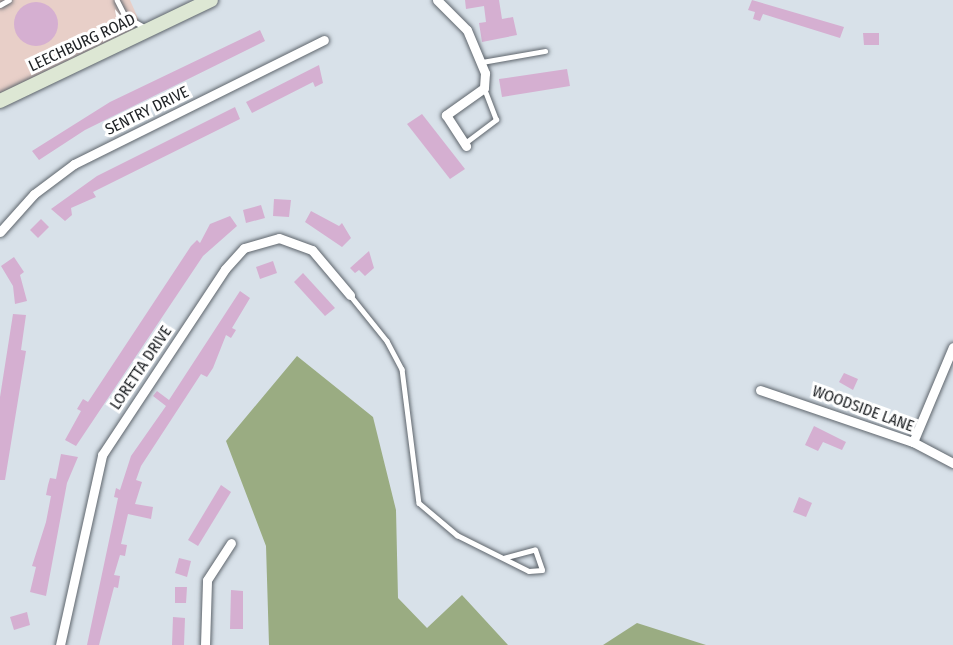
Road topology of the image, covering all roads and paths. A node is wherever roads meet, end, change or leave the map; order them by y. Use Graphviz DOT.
graph roads {
  1 [pos="9,0"];
  2 [pos="117,0"];
  3 [pos="211,0"];
  4 [pos="437,0"];
  5 [pos="0,5"];
  6 [pos="149,30"];
  7 [pos="324,40"];
  8 [pos="544,51"];
  9 [pos="482,62"];
  10 [pos="484,88"];
  11 [pos="0,100"];
  12 [pos="465,145"];
  13 [pos="0,232"];
  14 [pos="350,295"];
  15 [pos="953,347"];
  16 [pos="760,390"];
  17 [pos="913,442"];
  18 [pos="953,464"];
  19 [pos="231,543"];
  20 [pos="504,558"];
  21 [pos="58,644"];
  22 [pos="205,645"];
  1 -- 5 [label="lane"];
  2 -- 6 [label="lane"];
  3 -- 6 [label="street, LEECHBURG ROAD"];
  4 -- 9 [label="street"];
  6 -- 11 [label="street, LEECHBURG ROAD"];
  7 -- 13 [label="street, SENTRY DRIVE"];
  8 -- 9 [label="lane"];
  9 -- 10 [label="street"];
  10 -- 12 [label="lane"];
  10 -- 12 [label="street"];
  14 -- 20 [label="lane"];
  14 -- 21 [label="street, LORETTA DRIVE"];
  15 -- 17 [label="street"];
  16 -- 17 [label="street, WOODSIDE LANE"];
  17 -- 18 [label="street, WOODSIDE LANE"];
  19 -- 22 [label="street"];
  20 -- 20 [label="lane"];
}
